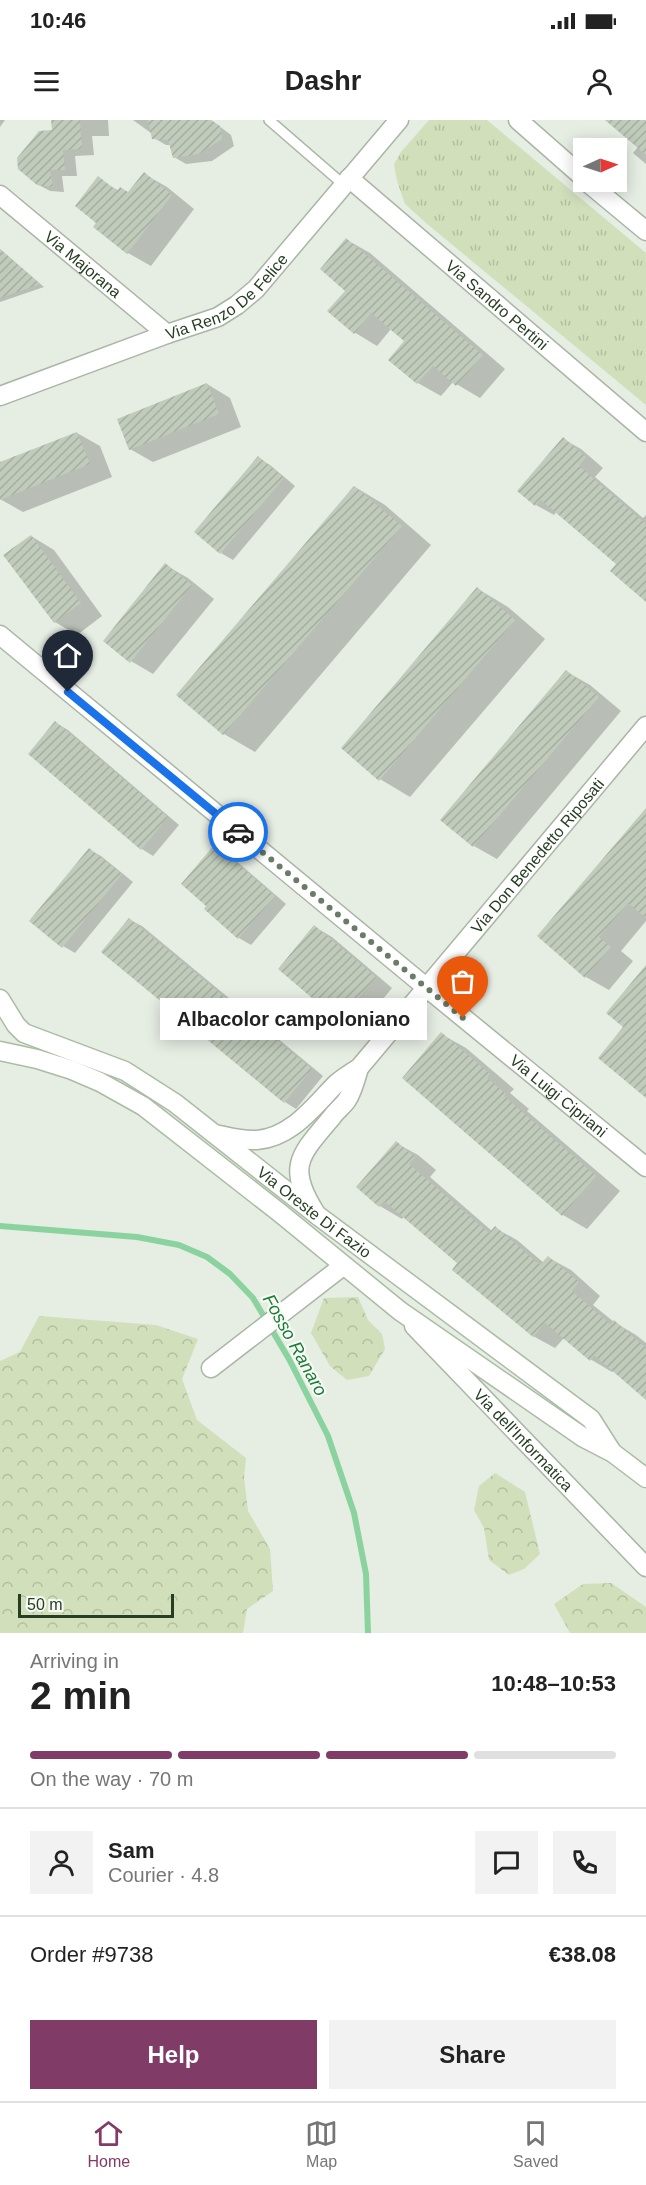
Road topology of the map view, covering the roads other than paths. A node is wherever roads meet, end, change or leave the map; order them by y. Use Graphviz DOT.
graph roads {
  1 [pos="269,120"];
  2 [pos="399,120"];
  3 [pos="518,120"];
  4 [pos="573,168"];
  5 [pos="347,182"];
  6 [pos="599,192"];
  7 [pos="0,195"];
  8 [pos="646,231"];
  9 [pos="167,334"];
  10 [pos="0,396"];
  11 [pos="646,432"];
  12 [pos="0,636"];
  13 [pos="646,726"];
  14 [pos="427,988"];
  15 [pos="0,999"];
  16 [pos="0,1051"];
  17 [pos="359,1068"];
  18 [pos="215,1134"];
  19 [pos="646,1167"];
  20 [pos="317,1215"];
  21 [pos="343,1266"];
  22 [pos="400,1311"];
  23 [pos="212,1368"];
  24 [pos="613,1453"];
  25 [pos="646,1478"];
  26 [pos="646,1567"];
  1 -- 5 [label="lane"];
  2 -- 5 [label="street, Via Renzo De Felice"];
  3 -- 4 [label="street"];
  5 -- 9 [label="street, Via Renzo De Felice"];
  5 -- 11 [label="street, Via Sandro Pertini"];
  6 -- 8 [label="street"];
  7 -- 9 [label="street, Via Majorana"];
  9 -- 10 [label="street, Via Renzo De Felice"];
  12 -- 14 [label="street, Via Luigi Cipriani"];
  13 -- 14 [label="street, Via Don Benedetto Riposati"];
  14 -- 17 [label="street, Via Don Benedetto Riposati"];
  14 -- 19 [label="street, Via Luigi Cipriani"];
  15 -- 18 [label="street, Via Oreste Di Fazio"];
  16 -- 21 [label="street, Via Oreste Di Fazio"];
  17 -- 18 [label="street"];
  17 -- 20 [label="street"];
  18 -- 20 [label="street, Via Oreste Di Fazio"];
  20 -- 24 [label="street, Via Oreste Di Fazio"];
  21 -- 22 [label="street, Via Oreste Di Fazio"];
  21 -- 23 [label="street"];
  22 -- 24 [label="street, Via Oreste Di Fazio"];
  22 -- 26 [label="street, Via dell'Informatica"];
  24 -- 25 [label="street, Via Oreste Di Fazio"];
}
